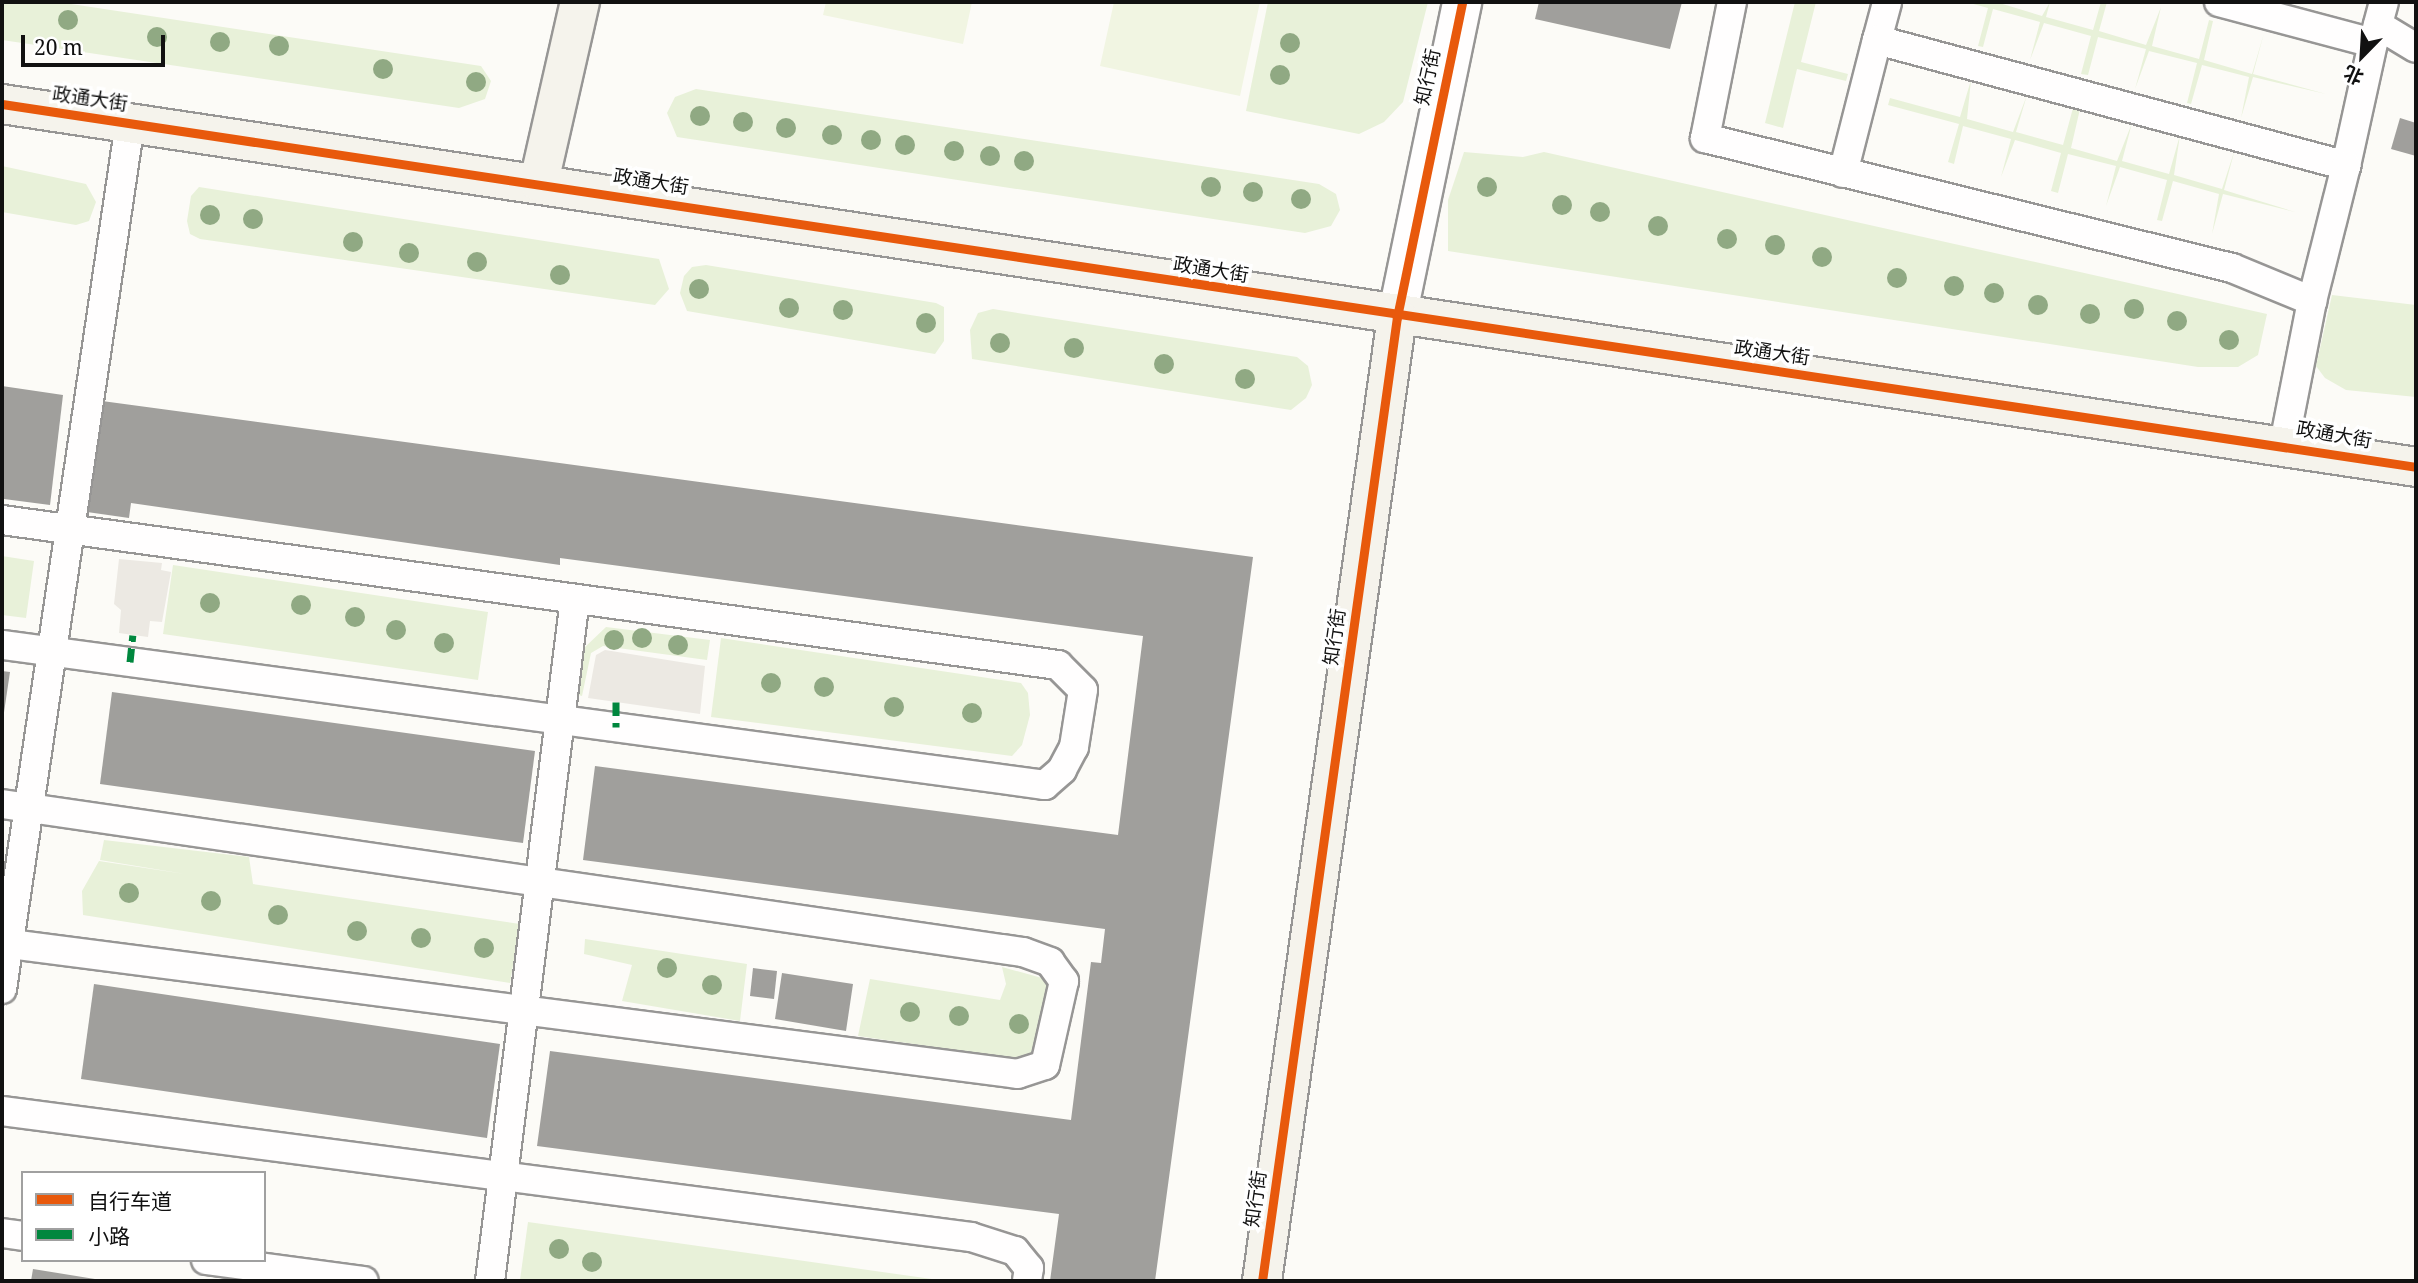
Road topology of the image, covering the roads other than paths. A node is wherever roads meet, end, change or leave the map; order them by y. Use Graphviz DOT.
graph roads {
  1 [pos="580,2"];
  2 [pos="1462,2"];
  3 [pos="1732,2"];
  4 [pos="1887,2"];
  5 [pos="2219,2"];
  6 [pos="2378,23"];
  7 [pos="1877,40"];
  8 [pos="2416,48"];
  9 [pos="2,104"];
  10 [pos="130,123"];
  11 [pos="2346,166"];
  12 [pos="1843,173"];
  13 [pos="539,182"];
  14 [pos="2312,301"];
  15 [pos="1397,317"];
  16 [pos="2284,444"];
  17 [pos="2416,467"];
  18 [pos="2,520"];
  19 [pos="70,528"];
  20 [pos="575,599"];
  21 [pos="2,645"];
  22 [pos="52,652"];
  23 [pos="560,720"];
  24 [pos="15,806"];
  25 [pos="539,881"];
  26 [pos="5,944"];
  27 [pos="2,989"];
  28 [pos="523,1011"];
  29 [pos="2,1111"];
  30 [pos="502,1180"];
  31 [pos="2,1233"];
  32 [pos="21,1236"];
  33 [pos="221,1262"];
  34 [pos="364,1281"];
  35 [pos="489,1281"];
  36 [pos="1027,1281"];
  37 [pos="1262,1281"];
  1 -- 13 [label="street"];
  2 -- 15 [label="street, 知行街"];
  3 -- 12 [label="lane"];
  4 -- 7 [label="lane"];
  5 -- 6 [label="lane"];
  6 -- 8 [label="lane"];
  6 -- 11 [label="lane"];
  7 -- 11 [label="lane"];
  7 -- 12 [label="lane"];
  9 -- 10 [label="street, 政通大街"];
  10 -- 13 [label="street, 政通大街"];
  10 -- 19 [label="lane"];
  11 -- 14 [label="lane"];
  12 -- 14 [label="lane"];
  13 -- 15 [label="street, 政通大街"];
  14 -- 16 [label="lane"];
  15 -- 16 [label="street, 政通大街"];
  15 -- 37 [label="street, 知行街"];
  16 -- 17 [label="street, 政通大街"];
  18 -- 19 [label="lane"];
  19 -- 20 [label="lane"];
  19 -- 22 [label="lane"];
  20 -- 23 [label="lane"];
  20 -- 23 [label="lane"];
  21 -- 22 [label="lane"];
  22 -- 23 [label="lane"];
  22 -- 24 [label="lane"];
  23 -- 25 [label="lane"];
  24 -- 25 [label="lane"];
  24 -- 26 [label="lane"];
  25 -- 28 [label="lane"];
  25 -- 28 [label="lane"];
  26 -- 27 [label="lane"];
  26 -- 28 [label="lane"];
  28 -- 30 [label="lane"];
  29 -- 30 [label="lane"];
  30 -- 35 [label="lane"];
  30 -- 36 [label="lane"];
  31 -- 32 [label="lane"];
  33 -- 34 [label="lane"];
}
